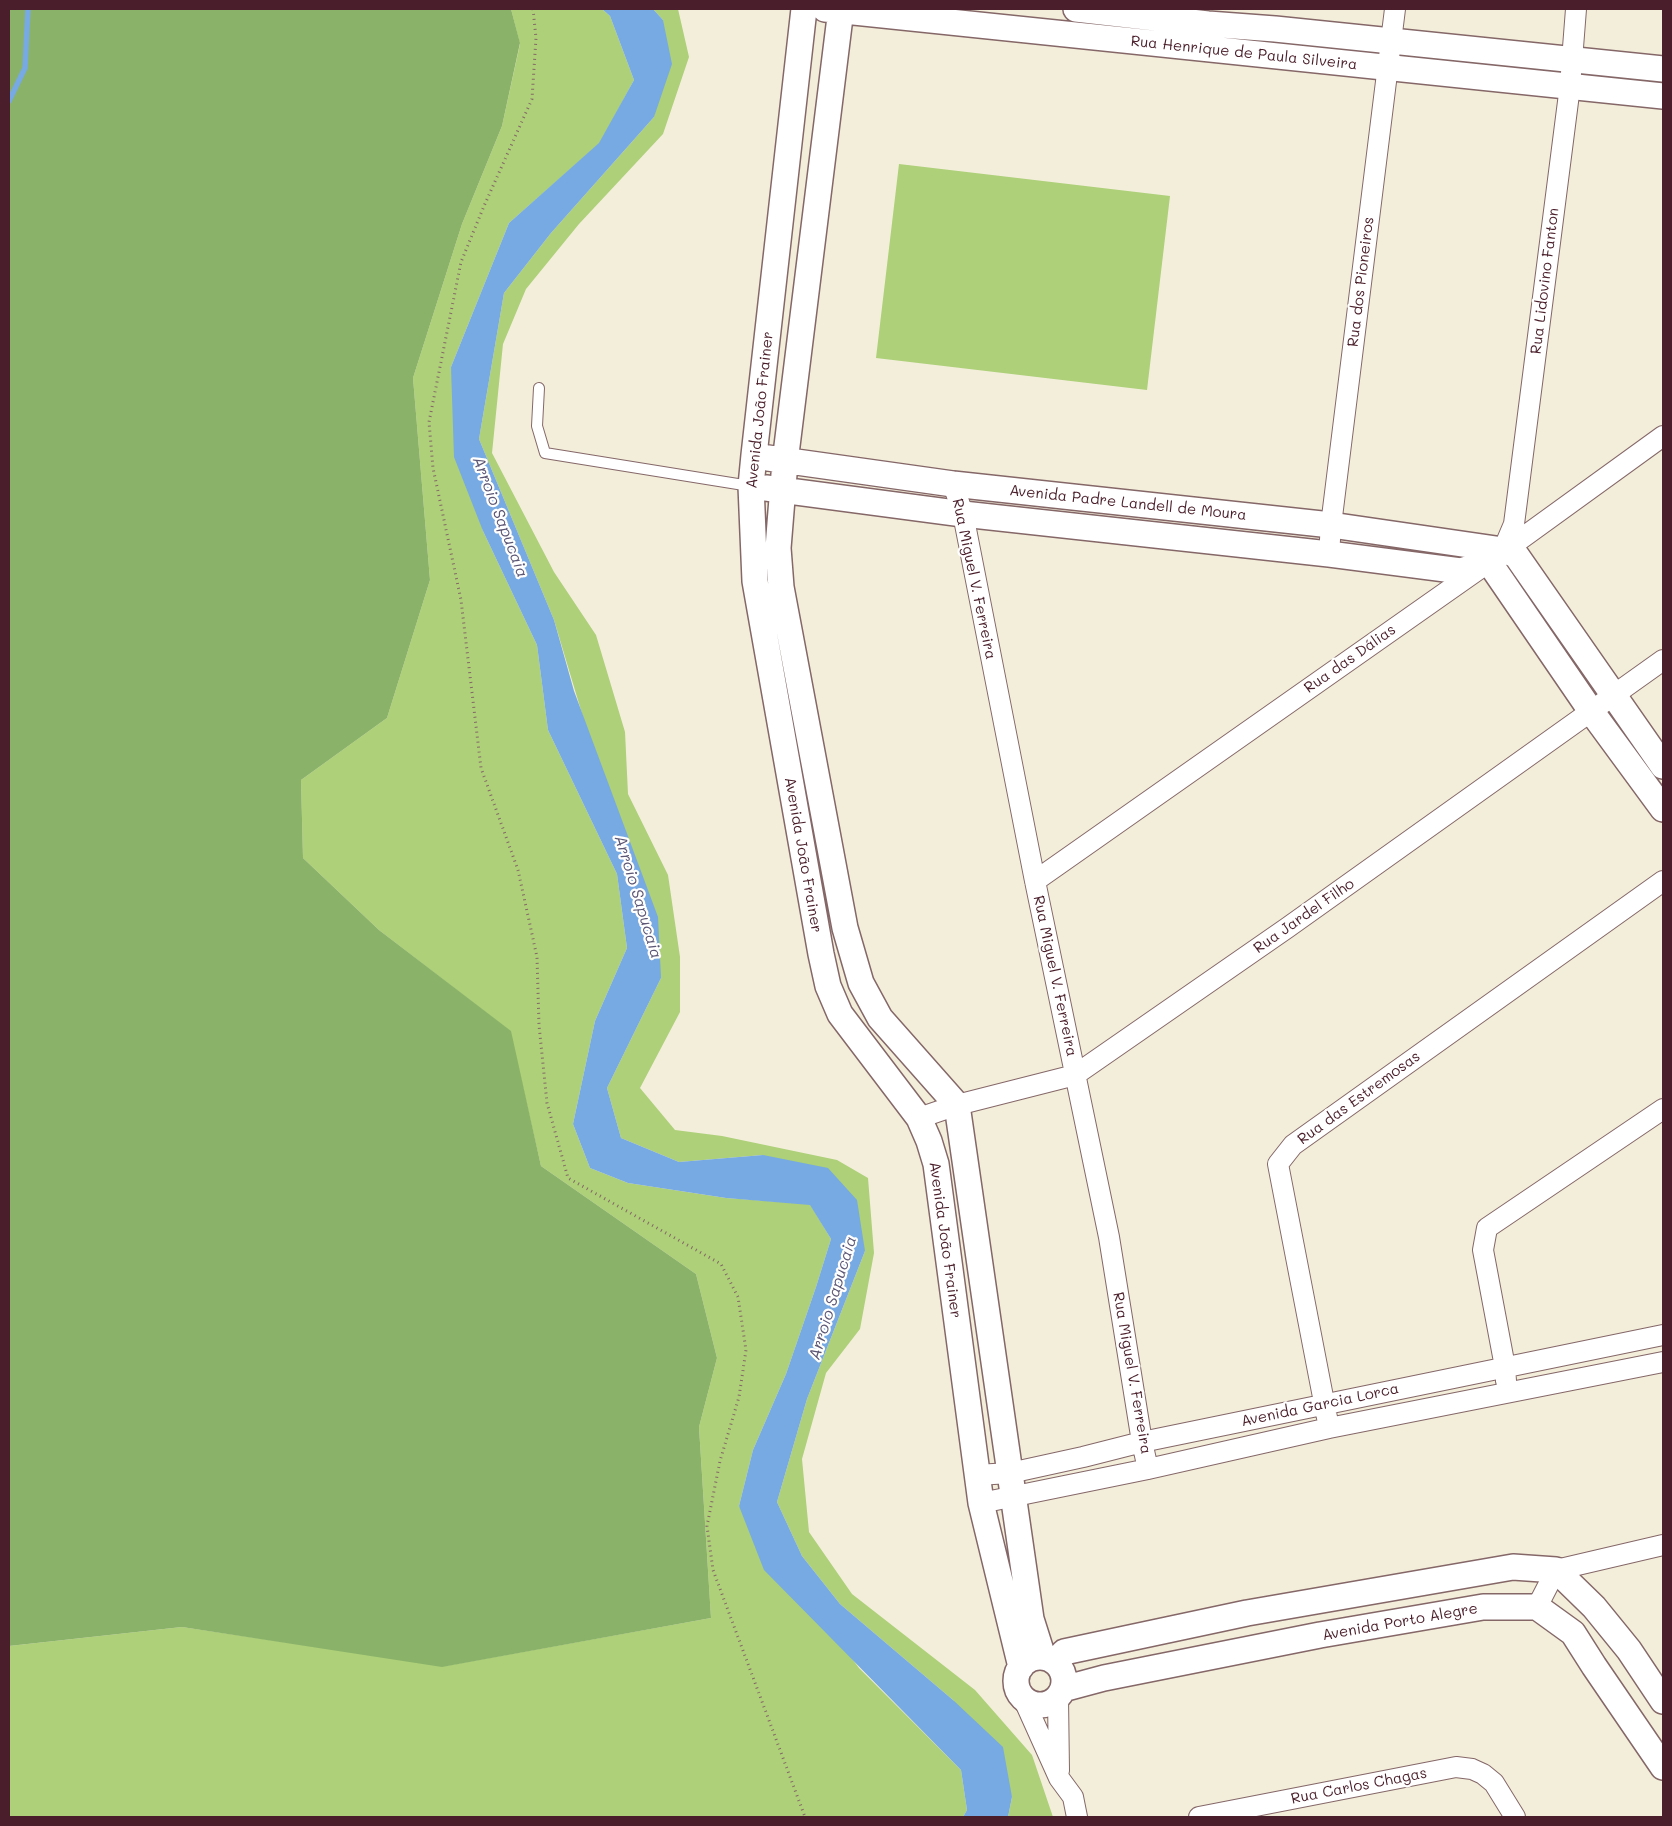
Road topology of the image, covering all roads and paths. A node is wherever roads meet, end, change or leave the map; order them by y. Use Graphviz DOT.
graph roads {
  1 [pos="533,9"];
  2 [pos="804,9"];
  3 [pos="835,9"];
  4 [pos="1076,9"];
  5 [pos="1395,9"];
  6 [pos="1576,9"];
  7 [pos="1209,16"];
  8 [pos="1275,29"];
  9 [pos="1391,42"];
  10 [pos="1204,48"];
  11 [pos="1272,56"];
  12 [pos="1571,59"];
  13 [pos="1388,68"];
  14 [pos="1663,69"];
  15 [pos="1570,86"];
  16 [pos="1663,96"];
  17 [pos="539,388"];
  18 [pos="1663,436"];
  19 [pos="754,455"];
  20 [pos="784,462"];
  21 [pos="953,484"];
  22 [pos="751,486"];
  23 [pos="783,490"];
  24 [pos="963,514"];
  25 [pos="1331,525"];
  26 [pos="1329,554"];
  27 [pos="1496,556"];
  28 [pos="1663,660"];
  29 [pos="1614,696"];
  30 [pos="1592,710"];
  31 [pos="1663,766"];
  32 [pos="1663,809"];
  33 [pos="1035,881"];
  34 [pos="1663,881"];
  35 [pos="1075,1075"];
  36 [pos="957,1104"];
  37 [pos="1663,1109"];
  38 [pos="919,1118"];
  39 [pos="1663,1335"];
  40 [pos="1663,1362"];
  41 [pos="1506,1367"];
  42 [pos="1506,1392"];
  43 [pos="1324,1404"];
  44 [pos="1329,1428"];
  45 [pos="1142,1442"];
  46 [pos="1148,1469"];
  47 [pos="1010,1473"];
  48 [pos="977,1475"];
  49 [pos="1012,1498"];
  50 [pos="981,1503"];
  51 [pos="1663,1545"];
  52 [pos="1556,1570"];
  53 [pos="1537,1607"];
  54 [pos="1040,1662"];
  55 [pos="1060,1693"];
  56 [pos="1023,1698"];
  57 [pos="1663,1701"];
  58 [pos="1663,1767"];
  59 [pos="1059,1778"];
  60 [pos="1510,1809"];
  61 [pos="805,1817"];
  62 [pos="1078,1817"];
  63 [pos="1199,1817"];
  1 -- 61 [label="path"];
  2 -- 19 [label="street, Avenida João Frainer"];
  3 -- 10 [label="street, Rua Henrique de Paula Silveira"];
  3 -- 20 [label="street, Avenida João Frainer"];
  4 -- 7 [label="street, Rua Henrique de Paula Silveira"];
  5 -- 9 [label="street, Rua dos Pioneiros"];
  6 -- 12 [label="street, Rua Lidovino Fanton"];
  7 -- 8 [label="street, Rua Henrique de Paula Silveira"];
  7 -- 10 [label="street"];
  8 -- 9 [label="street, Rua Henrique de Paula Silveira"];
  8 -- 11 [label="street"];
  9 -- 12 [label="street, Rua Henrique de Paula Silveira"];
  9 -- 13 [label="street, Rua dos Pioneiros"];
  10 -- 11 [label="street, Rua Henrique de Paula Silveira"];
  11 -- 13 [label="street, Rua Henrique de Paula Silveira"];
  12 -- 14 [label="street, Rua Henrique de Paula Silveira"];
  12 -- 15 [label="street, Rua Lidovino Fanton"];
  13 -- 15 [label="street, Rua Henrique de Paula Silveira"];
  13 -- 25 [label="street, Rua dos Pioneiros"];
  15 -- 16 [label="street, Rua Henrique de Paula Silveira"];
  15 -- 27 [label="street, Rua Lidovino Fanton"];
  17 -- 22 [label="lane"];
  18 -- 27 [label="street, Rua das Dálias"];
  19 -- 20 [label="street, Avenida Padre Landell de Moura"];
  19 -- 22 [label="street, Avenida João Frainer"];
  20 -- 21 [label="street, Avenida Padre Landell de Moura"];
  20 -- 23 [label="street, Avenida João Frainer"];
  21 -- 24 [label="street, Rua Miguel V. Ferreira"];
  21 -- 25 [label="street, Avenida Padre Landell de Moura"];
  22 -- 23 [label="street, Avenida Padre Landell de Moura"];
  22 -- 38 [label="street, Avenida João Frainer"];
  23 -- 24 [label="street, Avenida Padre Landell de Moura"];
  23 -- 36 [label="street, Avenida João Frainer"];
  24 -- 26 [label="street, Avenida Padre Landell de Moura"];
  24 -- 33 [label="street, Rua Miguel V. Ferreira"];
  25 -- 26 [label="street, Rua dos Pioneiros"];
  25 -- 27 [label="street, Avenida Padre Landell de Moura"];
  26 -- 27 [label="street, Avenida Padre Landell de Moura"];
  27 -- 29 [label="street"];
  27 -- 30 [label="street"];
  27 -- 33 [label="street, Rua das Dálias"];
  28 -- 29 [label="street, Rua Jardel Filho"];
  29 -- 30 [label="street, Rua Jardel Filho"];
  29 -- 31 [label="street"];
  30 -- 32 [label="street"];
  30 -- 35 [label="street, Rua Jardel Filho"];
  33 -- 35 [label="street, Rua Miguel V. Ferreira"];
  34 -- 43 [label="street, Rua das Estremosas"];
  35 -- 36 [label="street, Rua Jardel Filho"];
  35 -- 45 [label="street, Rua Miguel V. Ferreira"];
  36 -- 38 [label="street, Rua Jardel Filho"];
  36 -- 47 [label="street, Avenida João Frainer"];
  37 -- 41 [label="street"];
  38 -- 48 [label="street, Avenida João Frainer"];
  39 -- 41 [label="street, Avenida Garcia Lorca"];
  40 -- 42 [label="street, Avenida Garcia Lorca"];
  41 -- 42 [label="street"];
  41 -- 43 [label="street, Avenida Garcia Lorca"];
  42 -- 44 [label="street, Avenida Garcia Lorca"];
  43 -- 44 [label="street, Rua das Estremosas"];
  43 -- 45 [label="street, Avenida Garcia Lorca"];
  44 -- 46 [label="street, Avenida Garcia Lorca"];
  45 -- 46 [label="street, Rua Miguel V. Ferreira"];
  45 -- 47 [label="street, Avenida Garcia Lorca"];
  46 -- 49 [label="street, Avenida Garcia Lorca"];
  47 -- 48 [label="street, Avenida Garcia Lorca"];
  47 -- 49 [label="street, Avenida João Frainer"];
  48 -- 50 [label="street, Avenida João Frainer"];
  49 -- 50 [label="street, Avenida Garcia Lorca"];
  49 -- 54 [label="street, Avenida João Frainer"];
  50 -- 54 [label="street, Avenida João Frainer"];
  51 -- 52 [label="street"];
  52 -- 53 [label="street"];
  52 -- 54 [label="street"];
  52 -- 57 [label="street"];
  53 -- 55 [label="street, Avenida Porto Alegre"];
  53 -- 58 [label="street"];
  54 -- 55 [label="street"];
  54 -- 56 [label="street"];
  55 -- 56 [label="street"];
  55 -- 59 [label="street"];
  56 -- 59 [label="street"];
  59 -- 62 [label="street"];
  60 -- 63 [label="street, Rua Carlos Chagas"];
}
